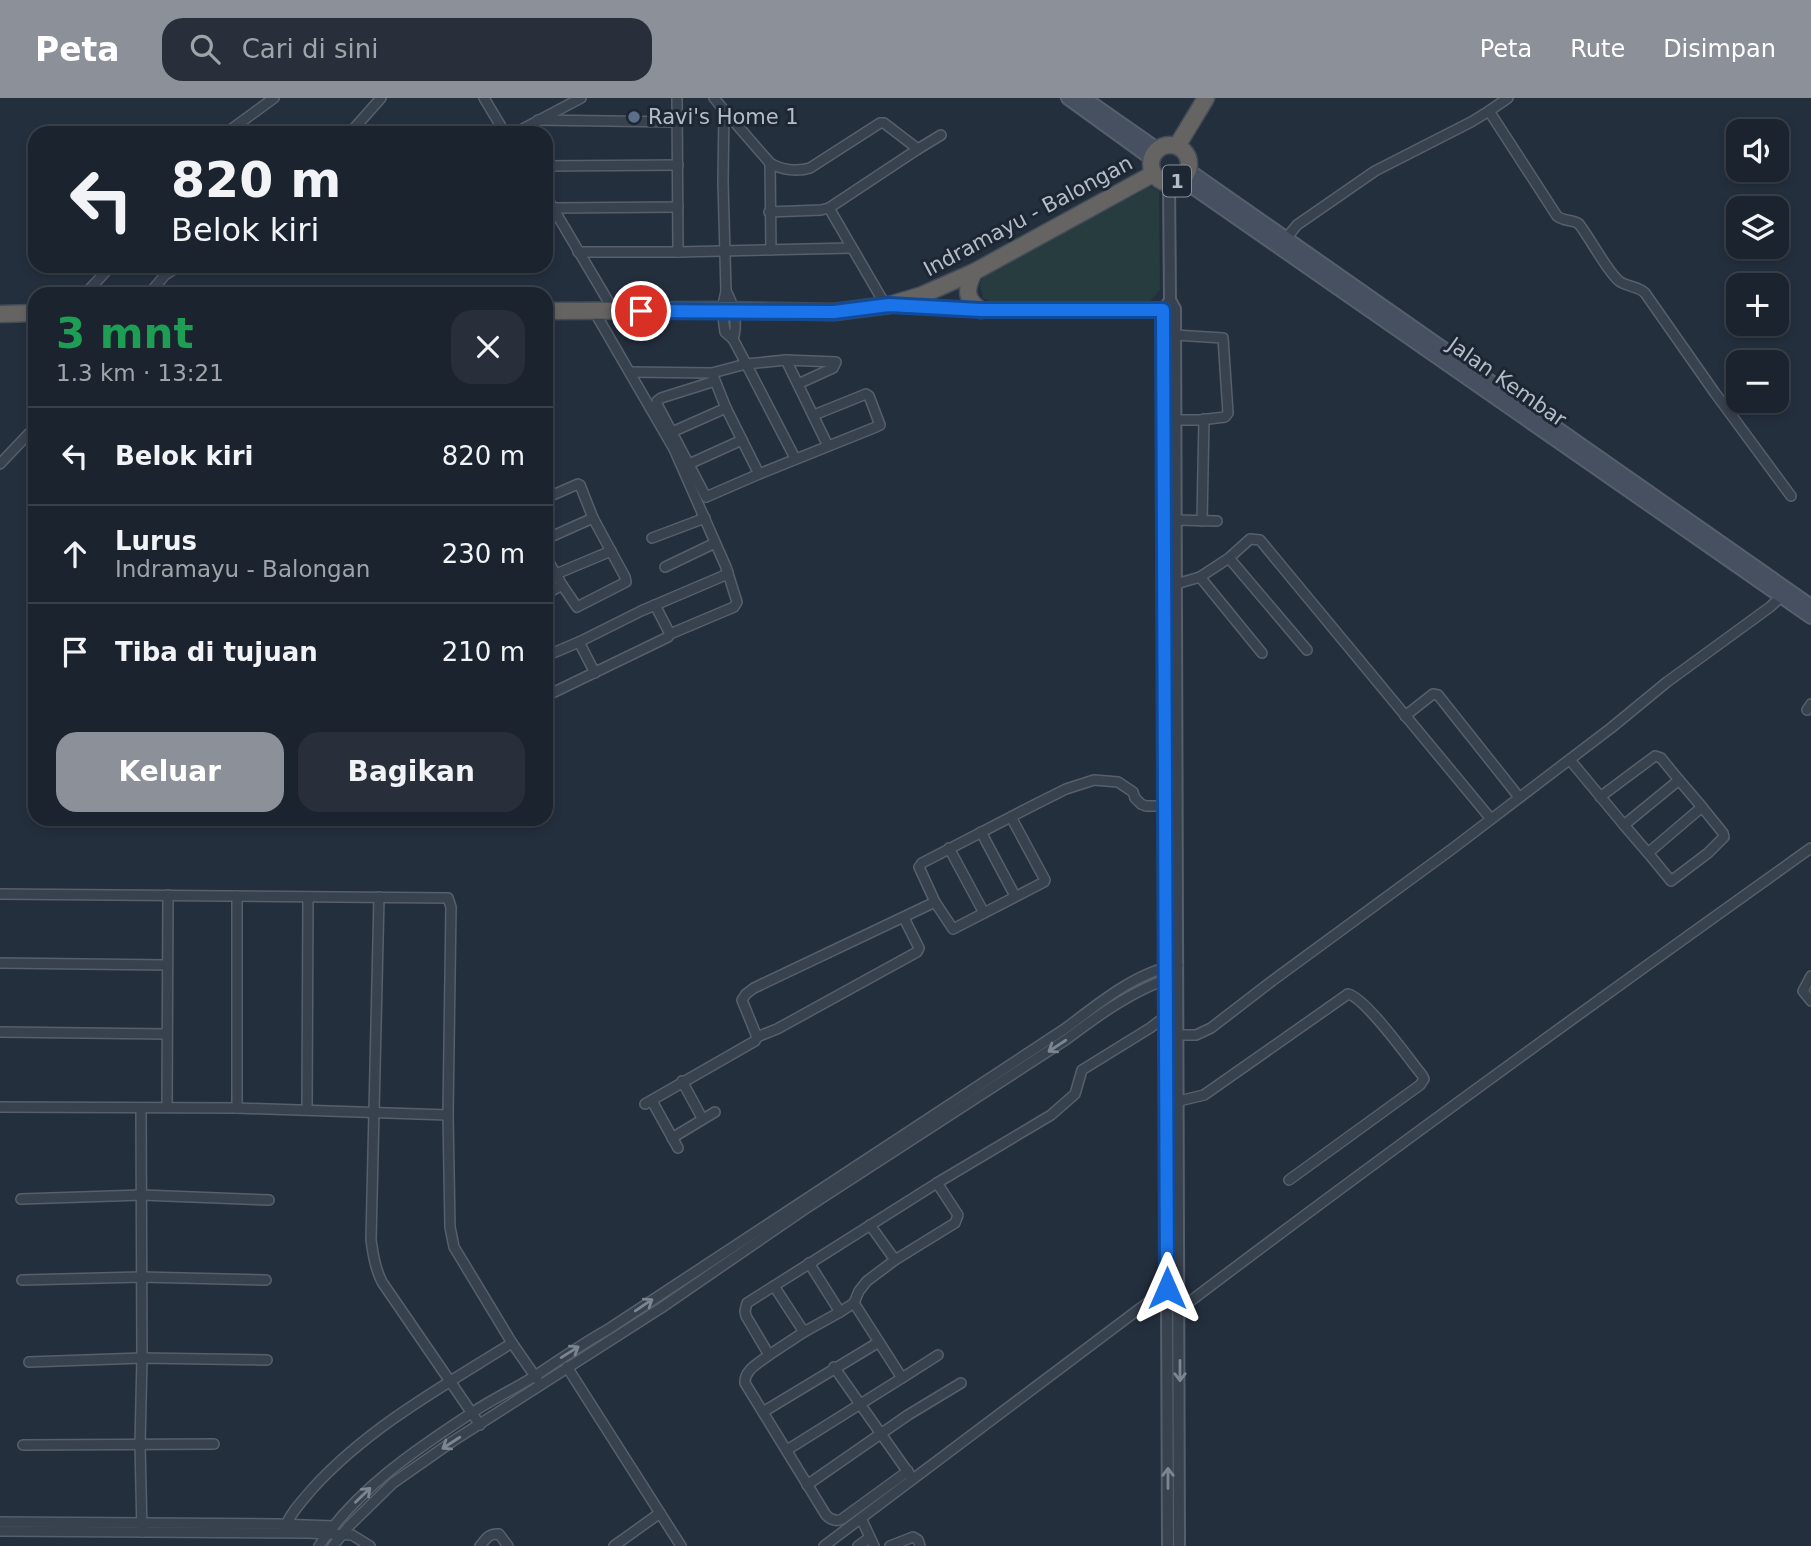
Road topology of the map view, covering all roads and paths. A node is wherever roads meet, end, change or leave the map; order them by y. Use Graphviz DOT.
graph roads {
  1 [pos="274,98"];
  2 [pos="381,98"];
  3 [pos="484,98"];
  4 [pos="581,98"];
  5 [pos="677,98"];
  6 [pos="714,98"];
  7 [pos="1068,98"];
  8 [pos="1084,98"];
  9 [pos="1206,98"];
  10 [pos="1508,98"];
  11 [pos="724,110"];
  12 [pos="1489,111"];
  13 [pos="538,121"];
  14 [pos="677,122"];
  15 [pos="236,126"];
  16 [pos="356,126"];
  17 [pos="501,126"];
  18 [pos="528,126"];
  19 [pos="941,135"];
  20 [pos="1177,146"];
  21 [pos="918,149"];
  22 [pos="1154,160"];
  23 [pos="770,163"];
  24 [pos="678,164"];
  25 [pos="553,166"];
  26 [pos="1179,177"];
  27 [pos="678,207"];
  28 [pos="553,208"];
  29 [pos="829,208"];
  30 [pos="769,212"];
  31 [pos="1285,240"];
  32 [pos="851,248"];
  33 [pos="725,250"];
  34 [pos="771,250"];
  35 [pos="578,252"];
  36 [pos="678,252"];
  37 [pos="974,272"];
  38 [pos="104,273"];
  39 [pos="168,273"];
  40 [pos="92,287"];
  41 [pos="155,287"];
  42 [pos="888,305"];
  43 [pos="1169,307"];
  44 [pos="728,310"];
  45 [pos="981,310"];
  46 [pos="553,311"];
  47 [pos="594,311"];
  48 [pos="614,311"];
  49 [pos="28,313"];
  50 [pos="0,314"];
  51 [pos="1175,335"];
  52 [pos="786,360"];
  53 [pos="746,364"];
  54 [pos="630,372"];
  55 [pos="714,377"];
  56 [pos="798,384"];
  57 [pos="1175,397"];
  58 [pos="1163,398"];
  59 [pos="726,408"];
  60 [pos="814,415"];
  61 [pos="1204,419"];
  62 [pos="1176,420"];
  63 [pos="672,432"];
  64 [pos="28,434"];
  65 [pos="742,440"];
  66 [pos="828,446"];
  67 [pos="795,458"];
  68 [pos="0,464"];
  69 [pos="689,464"];
  70 [pos="759,474"];
  71 [pos="553,495"];
  72 [pos="1791,496"];
  73 [pos="593,518"];
  74 [pos="705,518"];
  75 [pos="1176,520"];
  76 [pos="1202,521"];
  77 [pos="1217,521"];
  78 [pos="553,536"];
  79 [pos="652,538"];
  80 [pos="715,543"];
  81 [pos="611,551"];
  82 [pos="1229,558"];
  83 [pos="665,567"];
  84 [pos="553,569"];
  85 [pos="728,572"];
  86 [pos="556,574"];
  87 [pos="1200,577"];
  88 [pos="1177,584"];
  89 [pos="562,585"];
  90 [pos="553,590"];
  91 [pos="1776,602"];
  92 [pos="655,605"];
  93 [pos="1811,606"];
  94 [pos="1811,617"];
  95 [pos="670,634"];
  96 [pos="579,642"];
  97 [pos="1171,643"];
  98 [pos="1307,649"];
  99 [pos="553,653"];
  100 [pos="1262,653"];
  101 [pos="1171,661"];
  102 [pos="595,673"];
  103 [pos="553,693"];
  104 [pos="1405,716"];
  105 [pos="1570,760"];
  106 [pos="1679,780"];
  107 [pos="1519,797"];
  108 [pos="1600,797"];
  109 [pos="1163,806"];
  110 [pos="1702,807"];
  111 [pos="1011,817"];
  112 [pos="1492,819"];
  113 [pos="1624,825"];
  114 [pos="981,832"];
  115 [pos="949,848"];
  116 [pos="1811,848"];
  117 [pos="1648,853"];
  118 [pos="0,894"];
  119 [pos="168,895"];
  120 [pos="237,896"];
  121 [pos="308,897"];
  122 [pos="379,897"];
  123 [pos="1015,897"];
  124 [pos="936,902"];
  125 [pos="984,913"];
  126 [pos="904,918"];
  127 [pos="0,962"];
  128 [pos="167,965"];
  129 [pos="1165,967"];
  130 [pos="1178,969"];
  131 [pos="1811,976"];
  132 [pos="1165,979"];
  133 [pos="1811,1001"];
  134 [pos="1166,1016"];
  135 [pos="0,1032"];
  136 [pos="166,1034"];
  137 [pos="1178,1035"];
  138 [pos="757,1037"];
  139 [pos="682,1082"];
  140 [pos="1179,1101"];
  141 [pos="0,1107"];
  142 [pos="167,1107"];
  143 [pos="237,1108"];
  144 [pos="142,1109"];
  145 [pos="307,1110"];
  146 [pos="374,1112"];
  147 [pos="715,1112"];
  148 [pos="448,1115"];
  149 [pos="702,1118"];
  150 [pos="672,1138"];
  151 [pos="678,1148"];
  152 [pos="1289,1180"];
  153 [pos="937,1183"];
  154 [pos="142,1195"];
  155 [pos="21,1199"];
  156 [pos="269,1200"];
  157 [pos="870,1225"];
  158 [pos="895,1260"];
  159 [pos="809,1263"];
  160 [pos="141,1278"];
  161 [pos="22,1280"];
  162 [pos="266,1280"];
  163 [pos="774,1286"];
  164 [pos="1167,1290"];
  165 [pos="855,1303"];
  166 [pos="1180,1306"];
  167 [pos="839,1312"];
  168 [pos="804,1332"];
  169 [pos="609,1334"];
  170 [pos="879,1342"];
  171 [pos="512,1343"];
  172 [pos="769,1355"];
  173 [pos="938,1355"];
  174 [pos="142,1358"];
  175 [pos="267,1360"];
  176 [pos="29,1362"];
  177 [pos="567,1367"];
  178 [pos="834,1367"];
  179 [pos="535,1375"];
  180 [pos="902,1378"];
  181 [pos="452,1382"];
  182 [pos="961,1383"];
  183 [pos="540,1385"];
  184 [pos="860,1405"];
  185 [pos="763,1412"];
  186 [pos="471,1413"];
  187 [pos="480,1425"];
  188 [pos="881,1435"];
  189 [pos="140,1444"];
  190 [pos="214,1444"];
  191 [pos="23,1445"];
  192 [pos="787,1450"];
  193 [pos="911,1475"];
  194 [pos="807,1486"];
  195 [pos="660,1513"];
  196 [pos="861,1519"];
  197 [pos="0,1522"];
  198 [pos="142,1528"];
  199 [pos="285,1528"];
  200 [pos="330,1530"];
  201 [pos="0,1531"];
  202 [pos="347,1532"];
  203 [pos="870,1539"];
  204 [pos="319,1546"];
  205 [pos="333,1546"];
  206 [pos="370,1546"];
  207 [pos="480,1546"];
  208 [pos="508,1546"];
  209 [pos="614,1546"];
  210 [pos="681,1546"];
  211 [pos="824,1546"];
  212 [pos="858,1546"];
  213 [pos="890,1546"];
  214 [pos="920,1546"];
  215 [pos="1168,1546"];
  216 [pos="1180,1546"];
  1 -- 15 [label="street"];
  2 -- 16 [label="street"];
  3 -- 17 [label="street"];
  4 -- 13 [label="street"];
  5 -- 14 [label="street"];
  6 -- 11 [label="street"];
  7 -- 22 [label="main road"];
  8 -- 22 [label="main road"];
  9 -- 20 [label="highway, 1"];
  10 -- 12 [label="street"];
  11 -- 23 [label="street"];
  11 -- 33 [label="street"];
  12 -- 31 [label="street"];
  12 -- 72 [label="street"];
  13 -- 14 [label="street"];
  13 -- 18 [label="street"];
  14 -- 24 [label="street"];
  19 -- 21 [label="street"];
  20 -- 22 [label="highway, 1"];
  20 -- 26 [label="highway, 1"];
  21 -- 23 [label="street"];
  21 -- 29 [label="street"];
  22 -- 26 [label="highway, 1"];
  22 -- 37 [label="highway, Indramayu - Balongan / 1"];
  23 -- 30 [label="street"];
  24 -- 25 [label="street"];
  24 -- 27 [label="street"];
  26 -- 31 [label="main road, Jalan Kembar"];
  26 -- 43 [label="street"];
  27 -- 28 [label="street"];
  27 -- 36 [label="street"];
  28 -- 35 [label="street"];
  29 -- 30 [label="street"];
  29 -- 32 [label="street"];
  30 -- 34 [label="street"];
  31 -- 91 [label="main road, Jalan Kembar"];
  31 -- 93 [label="main road, Jalan Kembar"];
  32 -- 34 [label="street"];
  32 -- 42 [label="street"];
  33 -- 34 [label="street"];
  33 -- 36 [label="street"];
  33 -- 44 [label="street"];
  35 -- 36 [label="street"];
  35 -- 48 [label="street"];
  37 -- 42 [label="highway, Indramayu - Balongan / 1"];
  37 -- 45 [label="highway"];
  38 -- 40 [label="street"];
  39 -- 41 [label="street"];
  42 -- 44 [label="highway, Indramayu - Balongan / 1"];
  42 -- 45 [label="street"];
  43 -- 45 [label="street"];
  43 -- 51 [label="street"];
  43 -- 58 [label="street"];
  44 -- 48 [label="highway, Indramayu - Balongan / 1"];
  44 -- 53 [label="street"];
  46 -- 47 [label="highway, Indramayu - Balongan / 1"];
  47 -- 48 [label="highway, Indramayu - Balongan / 1"];
  47 -- 54 [label="street"];
  49 -- 50 [label="highway"];
  51 -- 57 [label="street"];
  51 -- 61 [label="street"];
  52 -- 53 [label="street"];
  52 -- 56 [label="street"];
  52 -- 56 [label="street"];
  53 -- 55 [label="street"];
  53 -- 67 [label="street"];
  54 -- 55 [label="street"];
  54 -- 74 [label="street"];
  55 -- 59 [label="street"];
  55 -- 63 [label="street"];
  56 -- 60 [label="street"];
  57 -- 58 [label="street"];
  57 -- 62 [label="street"];
  58 -- 97 [label="street"];
  59 -- 63 [label="street"];
  59 -- 65 [label="street"];
  60 -- 66 [label="street"];
  60 -- 66 [label="street"];
  61 -- 62 [label="street"];
  61 -- 76 [label="street"];
  62 -- 75 [label="street"];
  63 -- 69 [label="street"];
  64 -- 68 [label="street"];
  65 -- 69 [label="street"];
  65 -- 70 [label="street"];
  66 -- 67 [label="street"];
  67 -- 70 [label="street"];
  69 -- 70 [label="street"];
  71 -- 73 [label="street"];
  73 -- 78 [label="street"];
  73 -- 81 [label="street"];
  74 -- 79 [label="street"];
  74 -- 80 [label="street"];
  75 -- 76 [label="street"];
  75 -- 88 [label="street"];
  76 -- 77 [label="street"];
  80 -- 83 [label="street"];
  80 -- 85 [label="street"];
  81 -- 86 [label="street"];
  81 -- 89 [label="street"];
  82 -- 87 [label="street"];
  82 -- 98 [label="street"];
  82 -- 104 [label="street"];
  84 -- 86 [label="street"];
  85 -- 92 [label="street"];
  85 -- 95 [label="street"];
  86 -- 89 [label="street"];
  87 -- 88 [label="street"];
  87 -- 100 [label="street"];
  88 -- 97 [label="street"];
  89 -- 90 [label="street"];
  91 -- 94 [label="main road, Jalan Kembar"];
  91 -- 105 [label="street"];
  92 -- 95 [label="street"];
  92 -- 96 [label="street"];
  95 -- 102 [label="street"];
  96 -- 99 [label="street"];
  96 -- 102 [label="street"];
  97 -- 101 [label="street"];
  101 -- 109 [label="street"];
  101 -- 130 [label="street"];
  102 -- 103 [label="street"];
  104 -- 107 [label="street"];
  104 -- 112 [label="street"];
  105 -- 107 [label="street"];
  105 -- 108 [label="street"];
  106 -- 108 [label="street"];
  106 -- 110 [label="street"];
  106 -- 113 [label="street"];
  107 -- 112 [label="street"];
  108 -- 113 [label="street"];
  109 -- 111 [label="street"];
  109 -- 129 [label="street"];
  110 -- 117 [label="street"];
  110 -- 117 [label="street"];
  111 -- 114 [label="street"];
  111 -- 123 [label="street"];
  112 -- 137 [label="street"];
  113 -- 117 [label="street"];
  114 -- 115 [label="street"];
  114 -- 123 [label="street"];
  115 -- 124 [label="street"];
  115 -- 125 [label="street"];
  116 -- 166 [label="street"];
  118 -- 119 [label="street"];
  119 -- 120 [label="street"];
  119 -- 128 [label="street"];
  120 -- 121 [label="street"];
  120 -- 143 [label="street"];
  121 -- 122 [label="street"];
  121 -- 145 [label="street"];
  122 -- 146 [label="street"];
  122 -- 148 [label="street"];
  123 -- 125 [label="street"];
  124 -- 125 [label="street"];
  124 -- 126 [label="street"];
  126 -- 138 [label="street"];
  126 -- 138 [label="street"];
  127 -- 128 [label="street"];
  128 -- 136 [label="street"];
  129 -- 130 [label="street"];
  129 -- 132 [label="street"];
  169 -- 129 [label="street, one-way"];
  130 -- 132 [label="street"];
  130 -- 137 [label="street"];
  131 -- 133 [label="street"];
  132 -- 134 [label="street"];
  132 -- 169 [label="street, one-way"];
  134 -- 153 [label="street"];
  134 -- 164 [label="street"];
  135 -- 136 [label="street"];
  136 -- 142 [label="street"];
  137 -- 140 [label="street"];
  138 -- 139 [label="street"];
  139 -- 149 [label="street"];
  139 -- 150 [label="street"];
  140 -- 152 [label="street"];
  140 -- 166 [label="street"];
  141 -- 144 [label="street"];
  142 -- 143 [label="street"];
  142 -- 144 [label="street"];
  143 -- 145 [label="street"];
  144 -- 154 [label="street"];
  145 -- 146 [label="street"];
  146 -- 148 [label="street"];
  146 -- 181 [label="street"];
  147 -- 149 [label="street"];
  148 -- 171 [label="street"];
  149 -- 150 [label="street"];
  150 -- 151 [label="street"];
  153 -- 157 [label="street"];
  153 -- 158 [label="street"];
  154 -- 155 [label="street"];
  154 -- 156 [label="street"];
  154 -- 160 [label="street"];
  157 -- 158 [label="street"];
  157 -- 159 [label="street"];
  158 -- 165 [label="street"];
  159 -- 163 [label="street"];
  159 -- 167 [label="street"];
  160 -- 161 [label="street"];
  160 -- 162 [label="street"];
  160 -- 174 [label="street"];
  163 -- 168 [label="street"];
  163 -- 172 [label="street"];
  164 -- 193 [label="street"];
  215 -- 164 [label="street, one-way"];
  165 -- 167 [label="street"];
  165 -- 170 [label="street"];
  166 -- 216 [label="street, one-way"];
  167 -- 168 [label="street"];
  168 -- 172 [label="street"];
  169 -- 177 [label="street"];
  179 -- 169 [label="street, one-way"];
  170 -- 178 [label="street"];
  170 -- 180 [label="street"];
  171 -- 179 [label="street"];
  171 -- 181 [label="street"];
  172 -- 185 [label="street"];
  173 -- 180 [label="street"];
  174 -- 175 [label="street"];
  174 -- 176 [label="street"];
  174 -- 189 [label="street"];
  177 -- 183 [label="street"];
  177 -- 195 [label="street"];
  178 -- 184 [label="street"];
  178 -- 185 [label="street"];
  179 -- 183 [label="street"];
  179 -- 186 [label="street"];
  180 -- 184 [label="street"];
  181 -- 186 [label="street"];
  181 -- 199 [label="street"];
  182 -- 188 [label="street"];
  183 -- 187 [label="street"];
  184 -- 188 [label="street"];
  184 -- 192 [label="street"];
  185 -- 192 [label="street"];
  186 -- 187 [label="street"];
  200 -- 186 [label="street, one-way"];
  187 -- 202 [label="street, one-way"];
  188 -- 193 [label="street"];
  188 -- 194 [label="street"];
  189 -- 190 [label="street"];
  189 -- 191 [label="street"];
  189 -- 198 [label="street"];
  192 -- 194 [label="street"];
  193 -- 194 [label="street"];
  193 -- 196 [label="street"];
  195 -- 209 [label="street"];
  195 -- 210 [label="street"];
  196 -- 203 [label="street"];
  196 -- 211 [label="street"];
  197 -- 198 [label="street"];
  198 -- 199 [label="street"];
  198 -- 201 [label="street"];
  199 -- 200 [label="street"];
  200 -- 202 [label="street"];
  200 -- 204 [label="street"];
  202 -- 205 [label="street"];
  202 -- 206 [label="street"];
  203 -- 212 [label="street"];
  207 -- 208 [label="street"];
  213 -- 214 [label="street"];
}
